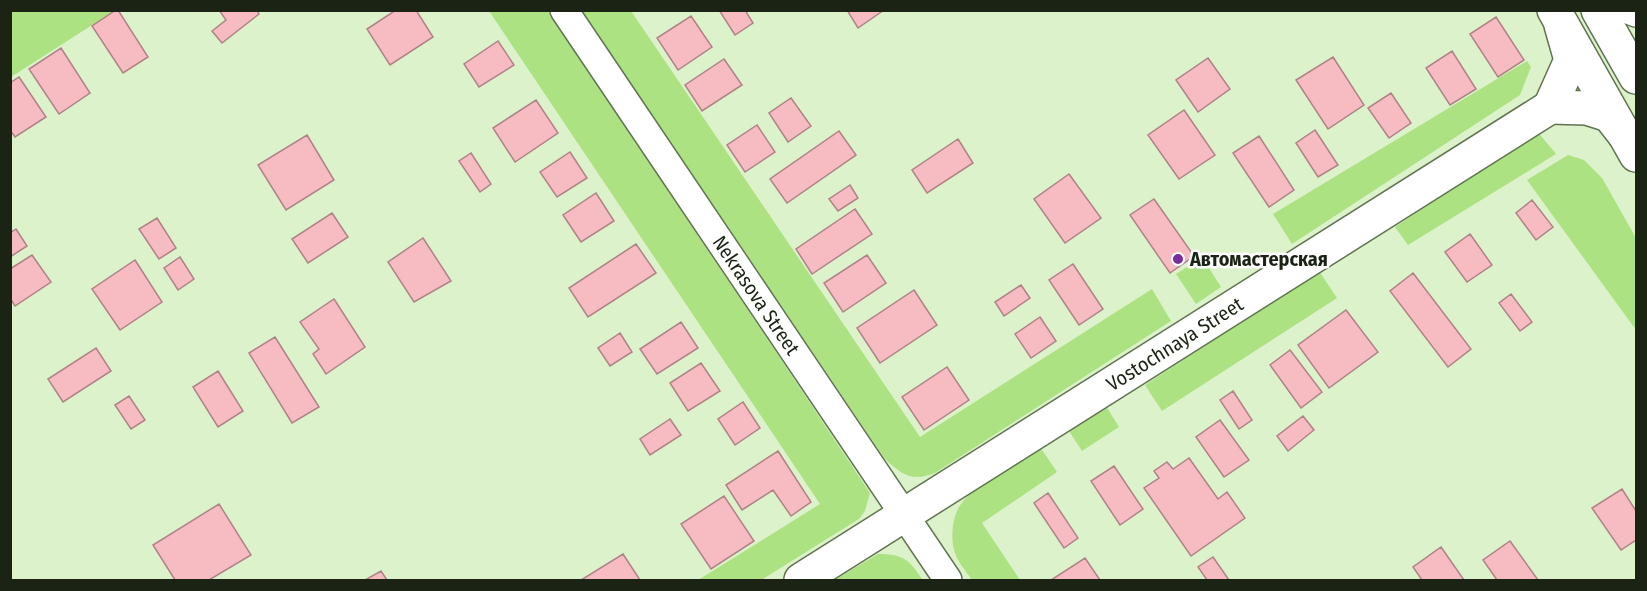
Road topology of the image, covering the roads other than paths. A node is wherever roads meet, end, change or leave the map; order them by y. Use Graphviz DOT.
graph roads {
  1 [pos="564,10"];
  2 [pos="1598,10"];
  3 [pos="1628,10"];
  4 [pos="1636,13"];
  5 [pos="1557,17"];
  6 [pos="1636,77"];
  7 [pos="1550,107"];
  8 [pos="1630,143"];
  9 [pos="904,516"];
  10 [pos="801,580"];
  11 [pos="948,580"];
  1 -- 9 [label="street, Nekrasova Street"];
  2 -- 6 [label="street"];
  3 -- 4 [label="street"];
  5 -- 7 [label="street"];
  5 -- 8 [label="street"];
  7 -- 8 [label="street"];
  7 -- 9 [label="street, Vostochnaya Street"];
  9 -- 10 [label="street, Vostochnaya Street"];
  9 -- 11 [label="street, Nekrasova Street"];
}
